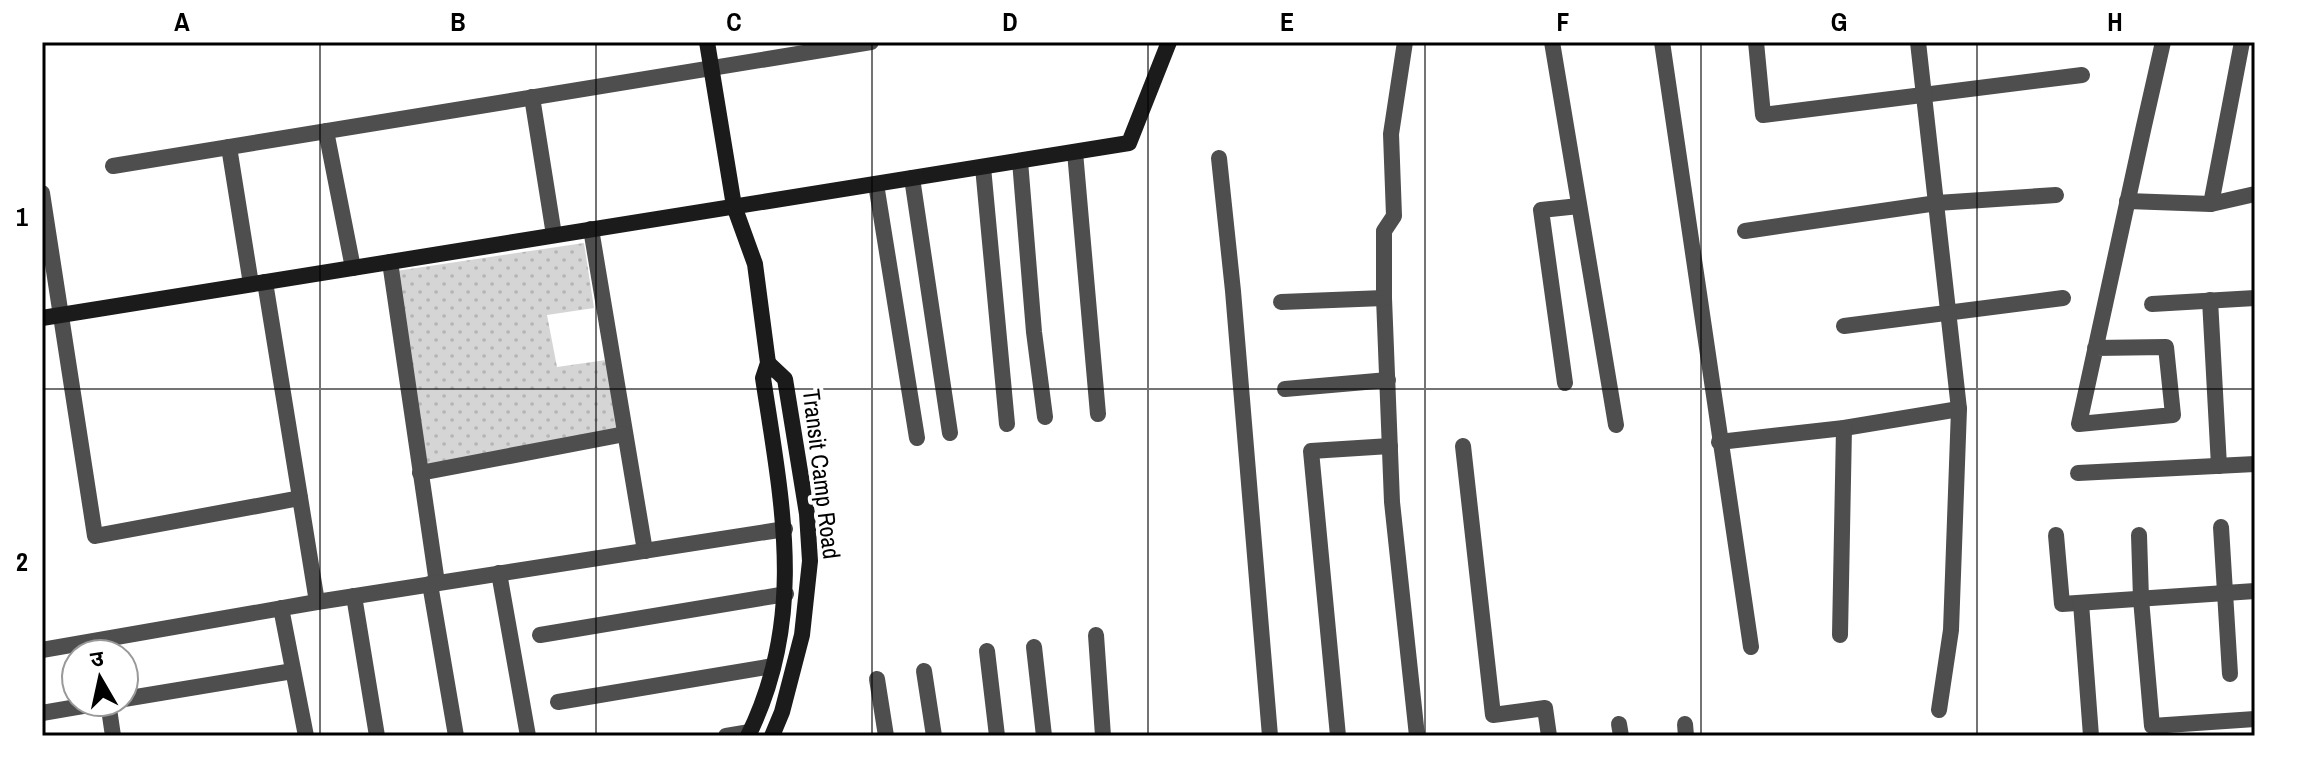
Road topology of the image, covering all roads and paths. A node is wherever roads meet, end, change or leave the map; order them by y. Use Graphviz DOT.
graph roads {
  1 [pos="707,42"];
  2 [pos="871,42"];
  3 [pos="1169,42"];
  4 [pos="1405,42"];
  5 [pos="1552,42"];
  6 [pos="1662,42"];
  7 [pos="1756,42"];
  8 [pos="1918,42"];
  9 [pos="2163,42"];
  10 [pos="2242,42"];
  11 [pos="711,67"];
  12 [pos="2082,75"];
  13 [pos="1924,96"];
  14 [pos="532,97"];
  15 [pos="326,131"];
  16 [pos="229,147"];
  17 [pos="1075,152"];
  18 [pos="1219,158"];
  19 [pos="1020,161"];
  20 [pos="113,166"];
  21 [pos="983,167"];
  22 [pos="912,178"];
  23 [pos="876,184"];
  24 [pos="42,193"];
  25 [pos="2255,194"];
  26 [pos="2056,195"];
  27 [pos="2127,201"];
  28 [pos="1937,203"];
  29 [pos="2211,204"];
  30 [pos="734,206"];
  31 [pos="1579,206"];
  32 [pos="591,229"];
  33 [pos="1745,231"];
  34 [pos="554,235"];
  35 [pos="390,262"];
  36 [pos="353,268"];
  37 [pos="258,283"];
  38 [pos="1384,298"];
  39 [pos="2063,298"];
  40 [pos="2255,298"];
  41 [pos="2210,300"];
  42 [pos="1281,302"];
  43 [pos="2152,304"];
  44 [pos="1949,313"];
  45 [pos="62,315"];
  46 [pos="42,318"];
  47 [pos="1844,326"];
  48 [pos="2095,348"];
  49 [pos="768,363"];
  50 [pos="1388,380"];
  51 [pos="1565,383"];
  52 [pos="1285,389"];
  53 [pos="1959,409"];
  54 [pos="1098,414"];
  55 [pos="1045,417"];
  56 [pos="1007,424"];
  57 [pos="1616,425"];
  58 [pos="1844,428"];
  59 [pos="950,433"];
  60 [pos="625,434"];
  61 [pos="917,438"];
  62 [pos="1719,442"];
  63 [pos="1390,446"];
  64 [pos="1463,446"];
  65 [pos="2255,464"];
  66 [pos="2219,466"];
  67 [pos="420,473"];
  68 [pos="2078,473"];
  69 [pos="300,498"];
  70 [pos="2221,527"];
  71 [pos="2056,535"];
  72 [pos="2139,535"];
  73 [pos="785,537"];
  74 [pos="809,543"];
  75 [pos="645,551"];
  76 [pos="499,573"];
  77 [pos="434,584"];
  78 [pos="2255,591"];
  79 [pos="2225,593"];
  80 [pos="786,594"];
  81 [pos="354,596"];
  82 [pos="2141,599"];
  83 [pos="317,602"];
  84 [pos="2081,603"];
  85 [pos="281,608"];
  86 [pos="540,635"];
  87 [pos="1096,635"];
  88 [pos="1840,635"];
  89 [pos="1034,647"];
  90 [pos="1751,647"];
  91 [pos="42,650"];
  92 [pos="987,651"];
  93 [pos="773,666"];
  94 [pos="293,671"];
  95 [pos="924,671"];
  96 [pos="2230,674"];
  97 [pos="877,679"];
  98 [pos="140,696"];
  99 [pos="558,702"];
  100 [pos="1939,710"];
  101 [pos="2255,719"];
  102 [pos="2195,730"];
  103 [pos="749,734"];
  104 [pos="306,736"];
  105 [pos="377,736"];
  106 [pos="456,736"];
  107 [pos="528,736"];
  108 [pos="726,736"];
  109 [pos="772,736"];
  110 [pos="886,736"];
  111 [pos="934,736"];
  112 [pos="997,736"];
  113 [pos="1044,736"];
  114 [pos="1103,736"];
  115 [pos="1270,736"];
  116 [pos="1338,736"];
  117 [pos="1417,736"];
  118 [pos="1549,736"];
  119 [pos="2091,736"];
  1 -- 11 [label="street, Transit Camp Road"];
  2 -- 11 [label="street"];
  3 -- 17 [label="street"];
  4 -- 38 [label="street"];
  5 -- 31 [label="street"];
  6 -- 62 [label="street"];
  7 -- 13 [label="street"];
  8 -- 13 [label="street"];
  9 -- 27 [label="street"];
  10 -- 29 [label="street"];
  11 -- 14 [label="street"];
  11 -- 30 [label="street, Transit Camp Road"];
  12 -- 13 [label="street"];
  13 -- 28 [label="street"];
  14 -- 15 [label="street"];
  14 -- 34 [label="street"];
  15 -- 16 [label="street"];
  15 -- 36 [label="street"];
  16 -- 20 [label="street"];
  16 -- 37 [label="street"];
  17 -- 19 [label="street"];
  17 -- 54 [label="street"];
  18 -- 115 [label="street"];
  19 -- 21 [label="street"];
  19 -- 55 [label="street"];
  21 -- 22 [label="street"];
  21 -- 56 [label="street"];
  22 -- 23 [label="street"];
  22 -- 59 [label="street"];
  23 -- 30 [label="street"];
  23 -- 61 [label="street"];
  24 -- 45 [label="street"];
  25 -- 29 [label="street"];
  26 -- 28 [label="street"];
  27 -- 29 [label="street"];
  27 -- 48 [label="street"];
  28 -- 33 [label="street"];
  28 -- 44 [label="street"];
  30 -- 32 [label="street"];
  30 -- 49 [label="street, Transit Camp Road"];
  31 -- 51 [label="street"];
  31 -- 57 [label="street"];
  32 -- 34 [label="street"];
  32 -- 60 [label="street"];
  34 -- 35 [label="street"];
  35 -- 36 [label="street"];
  35 -- 67 [label="street"];
  36 -- 37 [label="street"];
  37 -- 45 [label="street"];
  37 -- 69 [label="street"];
  38 -- 42 [label="street"];
  38 -- 50 [label="street"];
  39 -- 44 [label="street"];
  40 -- 41 [label="street"];
  41 -- 43 [label="street"];
  41 -- 66 [label="street"];
  44 -- 47 [label="street"];
  44 -- 53 [label="street"];
  45 -- 46 [label="street"];
  45 -- 69 [label="street"];
  48 -- 48 [label="street"];
  49 -- 73 [label="street, Transit Camp Road"];
  49 -- 74 [label="street, Transit Camp Road"];
  50 -- 52 [label="street"];
  50 -- 63 [label="street"];
  53 -- 58 [label="street"];
  53 -- 100 [label="street"];
  58 -- 62 [label="street"];
  58 -- 88 [label="street"];
  60 -- 67 [label="street"];
  60 -- 75 [label="street"];
  62 -- 90 [label="street"];
  63 -- 116 [label="street"];
  63 -- 117 [label="street"];
  64 -- 118 [label="street"];
  65 -- 66 [label="street"];
  66 -- 68 [label="street"];
  67 -- 77 [label="street"];
  69 -- 83 [label="street"];
  70 -- 79 [label="street"];
  71 -- 84 [label="street"];
  72 -- 82 [label="street"];
  73 -- 74 [label="street"];
  73 -- 75 [label="street"];
  73 -- 80 [label="street, Transit Camp Road"];
  74 -- 109 [label="street, Transit Camp Road"];
  75 -- 76 [label="street"];
  76 -- 77 [label="street"];
  76 -- 107 [label="street"];
  77 -- 81 [label="street"];
  77 -- 106 [label="street"];
  78 -- 79 [label="street"];
  79 -- 82 [label="street"];
  79 -- 96 [label="street"];
  80 -- 86 [label="street"];
  80 -- 93 [label="street, Transit Camp Road"];
  81 -- 83 [label="street"];
  81 -- 105 [label="street"];
  82 -- 84 [label="street"];
  82 -- 102 [label="street"];
  83 -- 85 [label="street"];
  84 -- 119 [label="street"];
  85 -- 91 [label="street"];
  85 -- 94 [label="street"];
  87 -- 114 [label="street"];
  89 -- 113 [label="street"];
  92 -- 112 [label="street"];
  93 -- 99 [label="street"];
  93 -- 103 [label="street, Transit Camp Road"];
  94 -- 98 [label="street"];
  94 -- 104 [label="street"];
  95 -- 111 [label="street"];
  97 -- 110 [label="street"];
  101 -- 102 [label="street"];
  103 -- 108 [label="street"];
}
